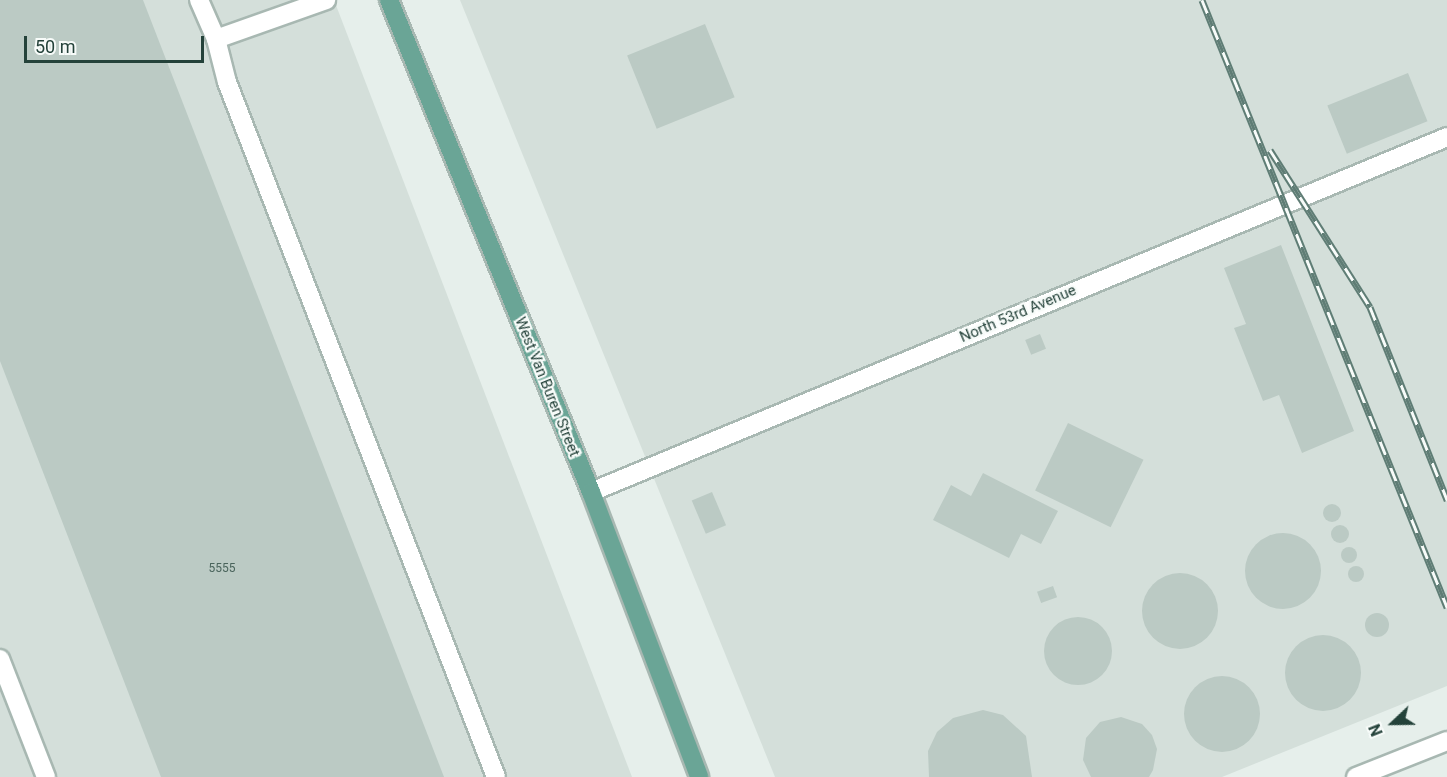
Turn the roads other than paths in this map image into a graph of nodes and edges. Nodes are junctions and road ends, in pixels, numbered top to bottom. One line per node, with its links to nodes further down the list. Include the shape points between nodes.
1 (199, 0): 4 (street)
2 (326, 0): 4 (street)
3 (389, 0): 6 (main road, West Van Buren Street)
4 (216, 39): 10 (street, via 227,82)
5 (1447, 137): 6 (street, North 53rd Avenue)
6 (591, 492): 11 (main road, West Van Buren Street)
7 (0, 659): 9 (street)
8 (1447, 741): 12 (street)
9 (46, 777)
10 (496, 777)
11 (699, 777)
12 (1356, 777)

